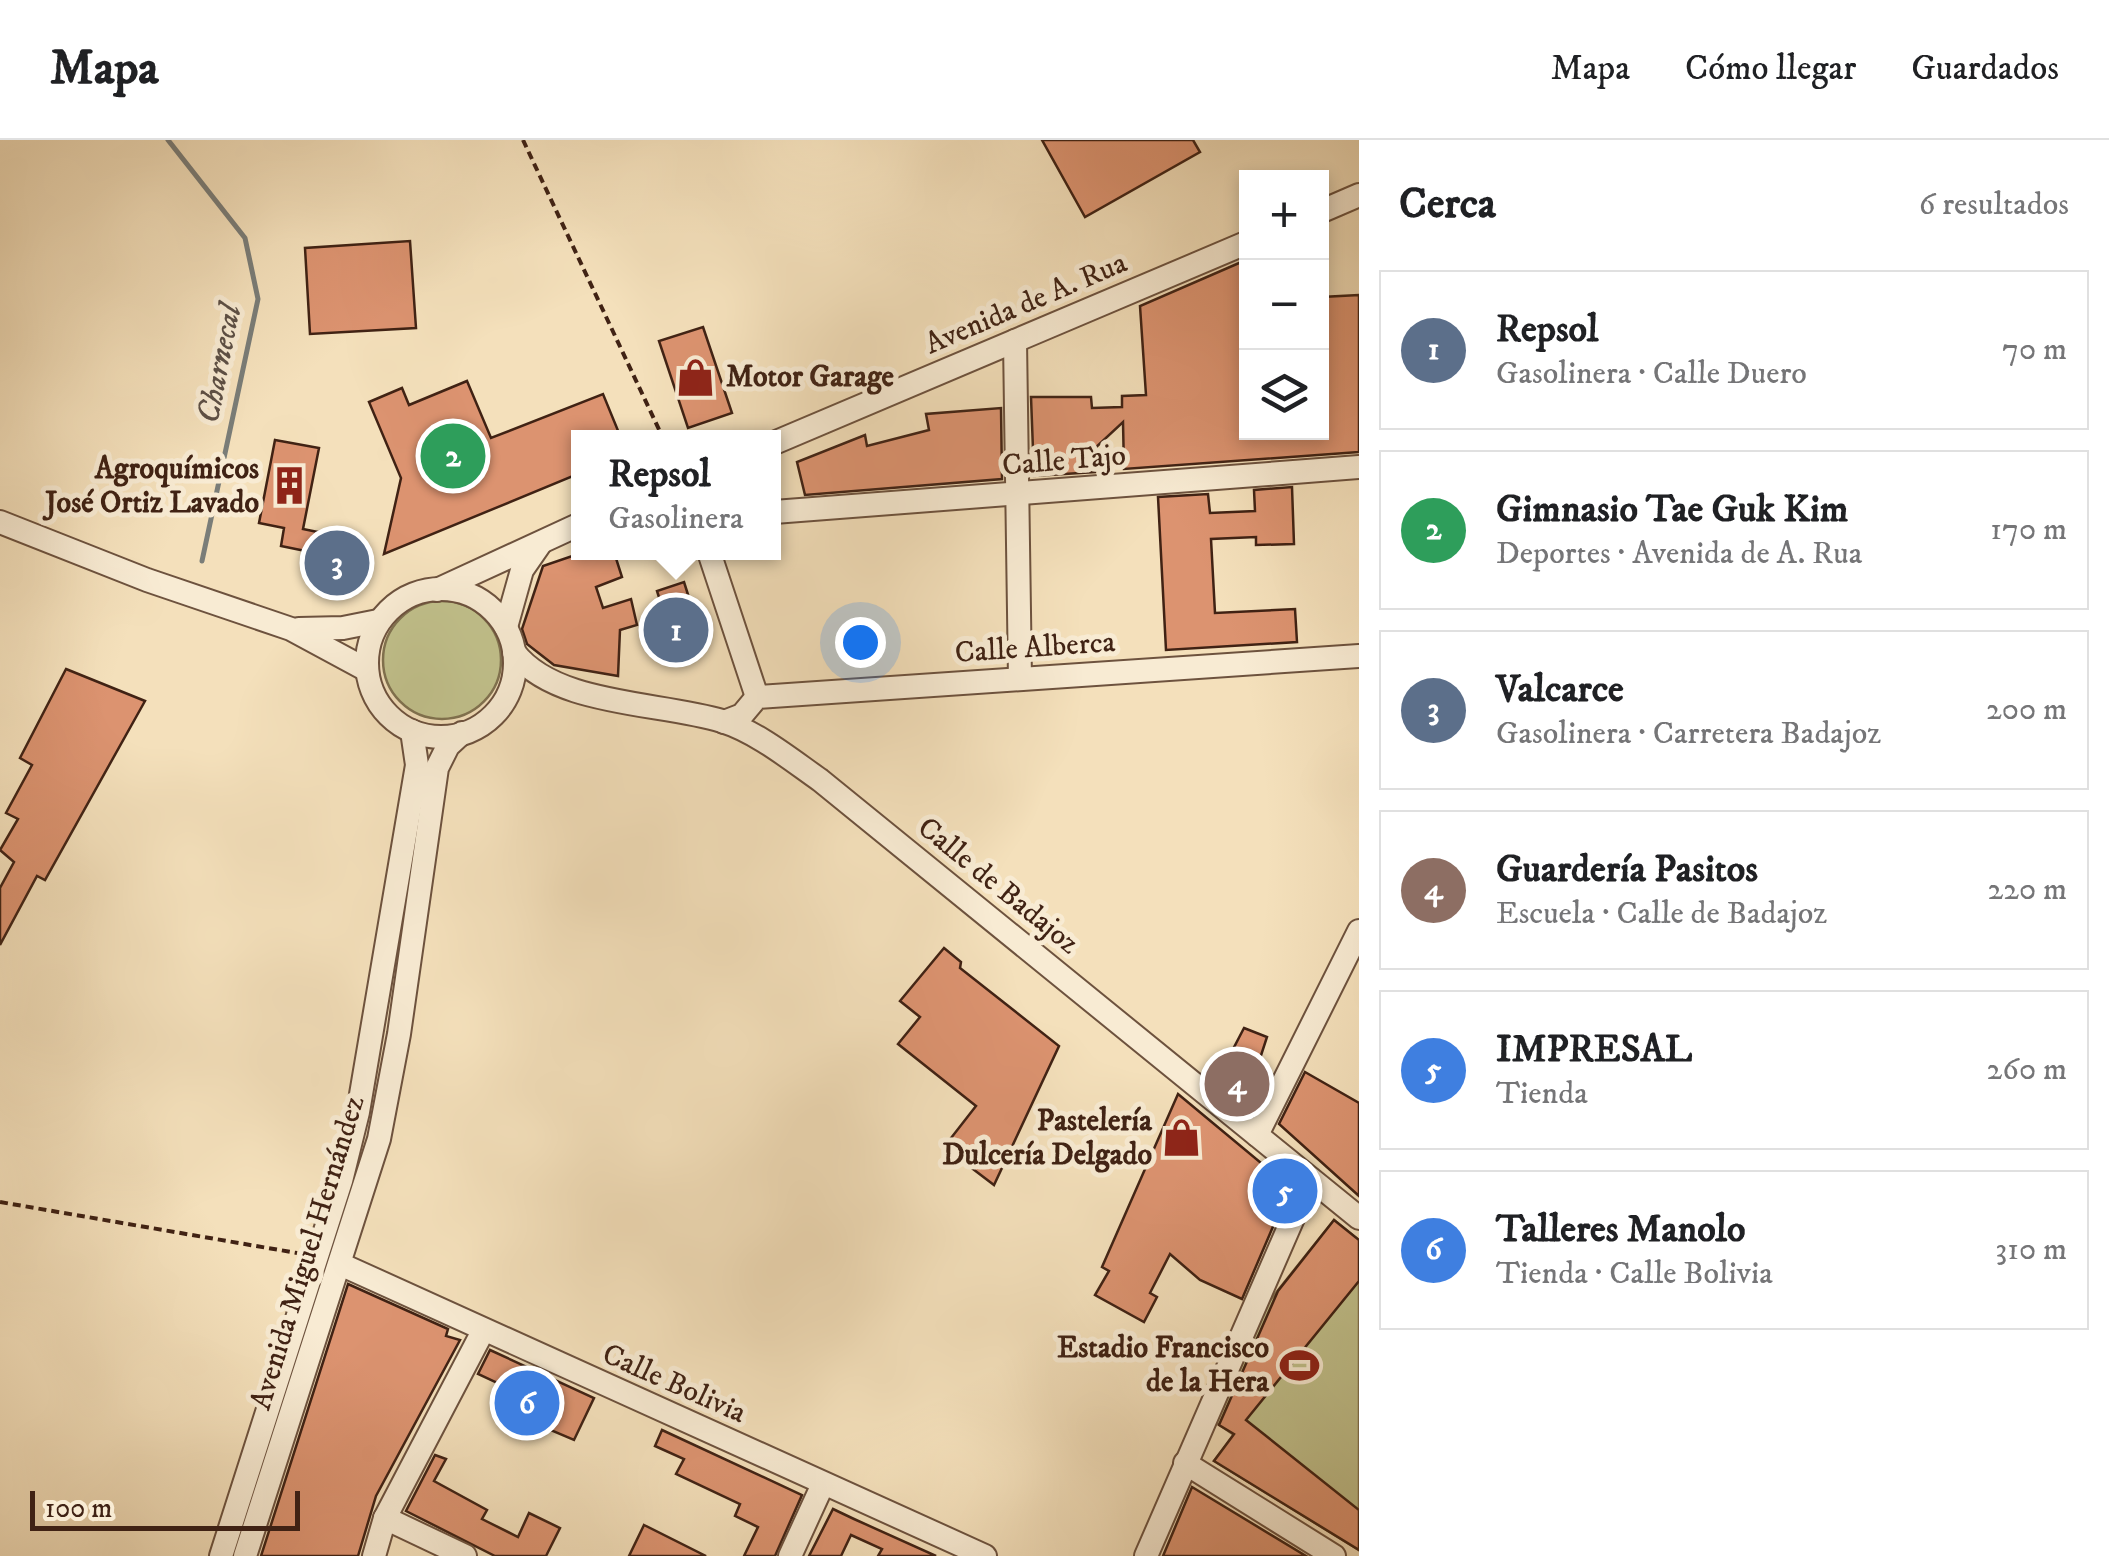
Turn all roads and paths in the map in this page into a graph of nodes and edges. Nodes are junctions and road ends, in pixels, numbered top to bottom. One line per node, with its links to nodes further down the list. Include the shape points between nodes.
1 (523, 140): 6 (path)
2 (1359, 195): 3 (street)
3 (1329, 208)
4 (1239, 245): 5 (street, Avenida de A. Rua)
5 (1015, 341): 7 (street, Avenida de A. Rua); 9 (street)
6 (659, 430)
7 (781, 440)
8 (1359, 467): 9 (street, Calle Tajo)
9 (1018, 495): 10 (street, Calle Tajo); 22 (street)
10 (781, 512)
11 (0, 522): 18 (street)
12 (571, 528): 13 (street)
13 (542, 542): 15 (street); 17 (street, via 522,570)
14 (712, 560): 24 (street)
15 (437, 590): 16 (street, via 415,594); 17 (street, via 466,593)
16 (378, 621): 18 (street); 21 (street)
17 (506, 628): 19 (street)
18 (291, 629): 21 (street)
19 (514, 652): 23 (street, Calle de Badajoz); 25 (street)
20 (1359, 656): 22 (street, Calle Alberca)
21 (367, 670): 27 (street, via 385,712)
22 (1020, 679): 24 (street, Calle Alberca)
23 (557, 686): 25 (street, Calle de Badajoz); 26 (street, Calle de Badajoz)
24 (757, 697): 26 (street, via 742,715)
25 (507, 698): 28 (street, via 491,718)
26 (724, 722): 30 (street, Calle de Badajoz, via 820,780)
27 (412, 731): 28 (street, via 430,738); 34 (street, Avenida Miguel Hernández, via 417,764 358,1112)
28 (462, 733): 35 (street, Avenida Miguel Hernández, via 437,768 382,1122)
29 (1356, 944): 30 (street)
30 (1258, 1135): 31 (street, Calle de Badajoz)
31 (1310, 1179): 33 (street, Calle de Badajoz); 37 (street)
32 (0, 1202): 34 (path)
33 (1359, 1218)
34 (316, 1256): 40 (street, Avenida Miguel Hernández)
35 (340, 1264): 36 (street, Calle Bolivia); 41 (street, Avenida Miguel Hernández)
36 (484, 1331): 38 (street, Calle Bolivia); 39 (street)
37 (1186, 1463): 46 (street); 47 (street)
38 (823, 1484): 44 (street); 45 (street, Calle Bolivia)
39 (385, 1518): 42 (street); 43 (street)
40 (221, 1556)
41 (245, 1556)
42 (374, 1556)
43 (465, 1556)
44 (790, 1556)
45 (985, 1556)
46 (1146, 1556)
47 (1334, 1556)

